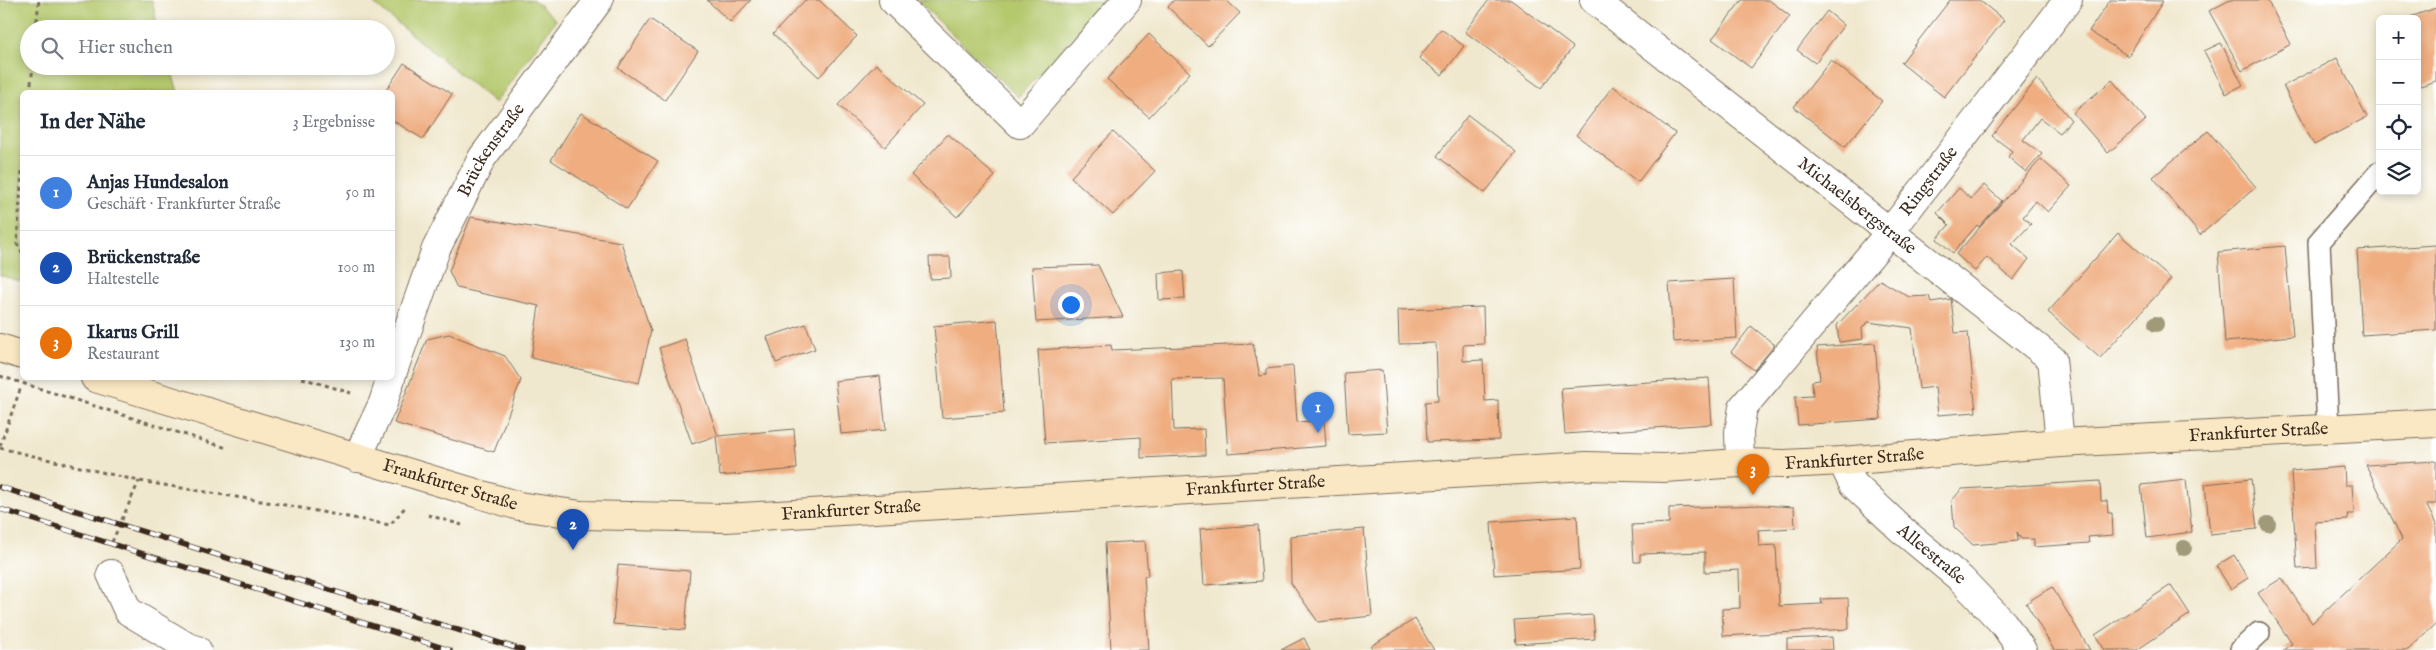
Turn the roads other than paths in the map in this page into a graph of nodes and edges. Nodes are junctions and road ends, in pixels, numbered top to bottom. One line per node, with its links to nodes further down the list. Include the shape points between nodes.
1 (599, 0): 10 (street, Brückenstraße, via 482,158 436,249)
2 (893, 0): 3 (street, via 1020,124)
3 (1127, 0)
4 (1594, 0): 7 (street, Michaelsbergstraße)
5 (2068, 0): 7 (street, Ringstraße)
6 (2376, 177): 14 (lane, via 2319,242)
7 (1891, 231): 15 (street, Michaelsbergstraße, via 2052,359); 18 (street, Ringstraße, via 1743,407 1739,432)
8 (0, 348): 9 (main road)
9 (20, 354)
10 (395, 367)
11 (101, 380): 16 (main road, Frankfurter Straße)
12 (391, 380): 16 (street, Brückenstraße)
13 (2436, 423): 14 (main road, Frankfurter Straße)
14 (2328, 429): 15 (main road, Frankfurter Straße)
15 (2060, 443): 17 (main road, Frankfurter Straße)
16 (357, 458): 18 (main road, Frankfurter Straße, via 519,506 581,515 726,518 1586,466 1664,468)
17 (1842, 461): 18 (main road, Frankfurter Straße); 22 (street, Alleestraße, via 1853,484 1961,579 2003,623)
18 (1740, 463)
19 (111, 574): 21 (street, via 128,611)
20 (2259, 633): 23 (lane)
21 (197, 650)
22 (2022, 650)
23 (2241, 650)

